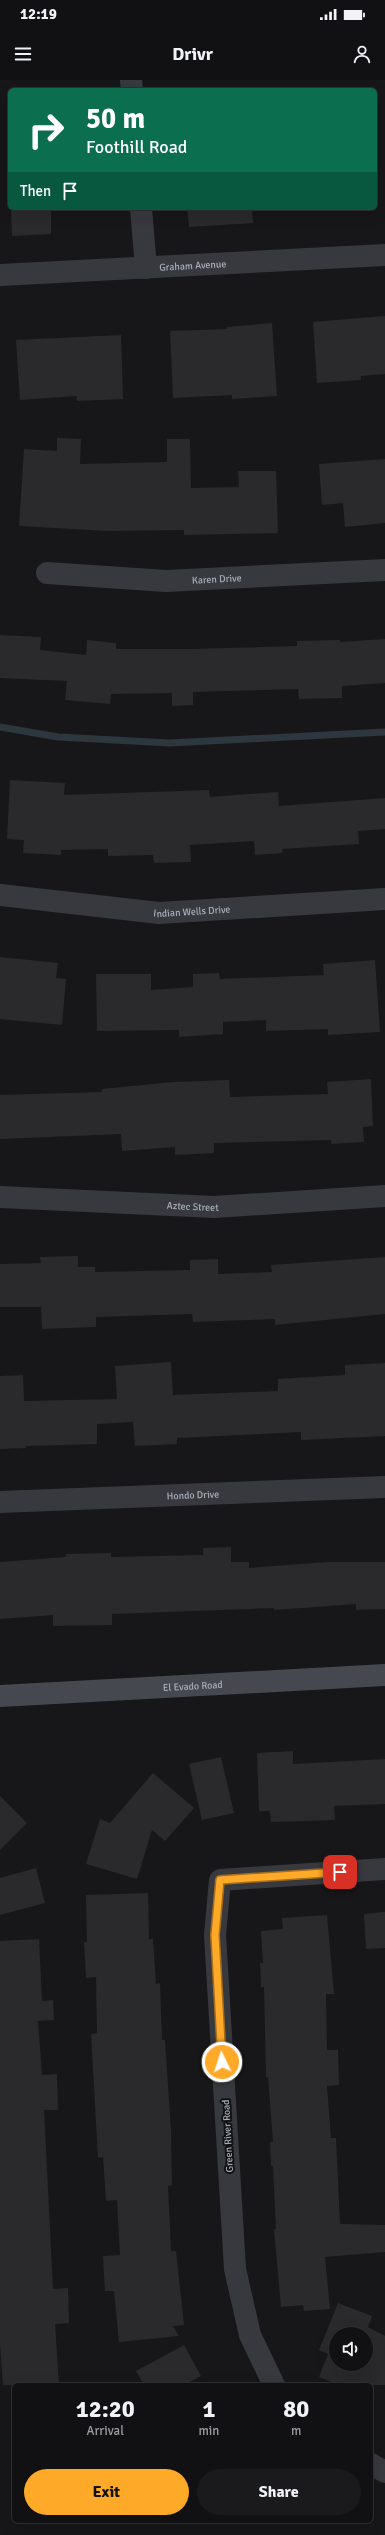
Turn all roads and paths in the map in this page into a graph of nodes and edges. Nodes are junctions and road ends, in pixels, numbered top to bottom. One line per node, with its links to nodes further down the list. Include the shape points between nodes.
1 (141, 210): 3 (street)
2 (385, 255): 3 (street, Graham Avenue)
3 (146, 268): 4 (street, Graham Avenue)
4 (0, 275)
5 (385, 570): 6 (street, Karen Drive, via 166,581)
6 (48, 573)
7 (0, 895): 8 (street, Indian Wells Drive, via 159,913)
8 (385, 900)
9 (385, 1196): 10 (street, Aztec Street, via 214,1207)
10 (0, 1197)
11 (385, 1487): 12 (street, Hondo Drive)
12 (0, 1502)
13 (385, 1675): 14 (main road, El Evado Road)
14 (0, 1696)
15 (385, 1869): 16 (street, Green River Road, via 220,1880 215,1935 235,2269 250,2335)
16 (273, 2383)
17 (373, 2465): 18 (street)
18 (385, 2472)

